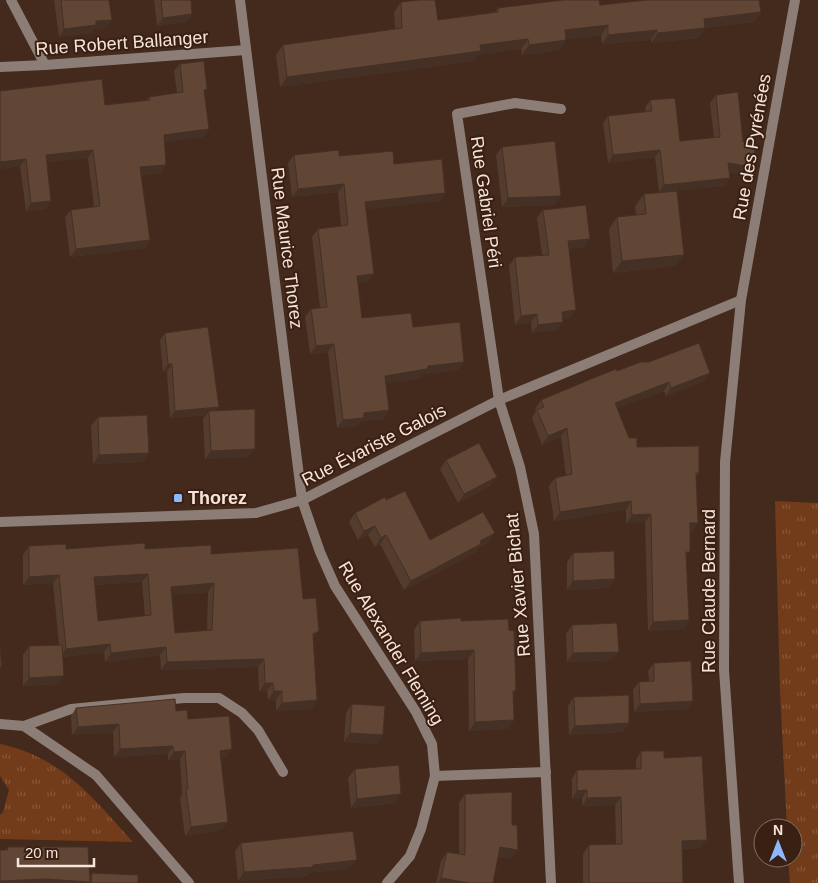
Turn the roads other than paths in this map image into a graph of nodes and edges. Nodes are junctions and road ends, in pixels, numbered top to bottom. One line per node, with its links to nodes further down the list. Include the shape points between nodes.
1 (12, 0): 5 (street)
2 (240, 0): 4 (street, Rue Maurice Thorez)
3 (795, 0): 8 (street, Rue des Pyrénées)
4 (246, 50): 5 (street, Rue Robert Ballanger); 10 (street, Rue Maurice Thorez)
5 (44, 65): 6 (street, Rue Robert Ballanger)
6 (0, 66)
7 (561, 109): 9 (street, Rue Gabriel Péri, via 515,103 457,114)
8 (741, 300): 9 (street, Rue Évariste Galois); 20 (street, Rue Claude Bernard, via 725,462 724,660)
9 (499, 400): 10 (street, Rue Évariste Galois); 15 (street, Rue Xavier Bichat, via 520,467 534,534)
10 (302, 500): 11 (street, Rue Évariste Galois, via 256,513); 16 (street, Rue Alexander Fleming, via 335,586 416,712 432,744)
11 (0, 522)
12 (0, 724): 13 (street)
13 (24, 726): 14 (street, via 71,709 184,698 219,698 258,730); 17 (street, via 96,775)
14 (283, 772)
15 (546, 772): 16 (street); 19 (street, Rue Xavier Bichat)
16 (435, 776): 18 (street, Rue Alexander Fleming, via 410,856)
17 (189, 883)
18 (387, 883)
19 (552, 883)
20 (739, 883)

